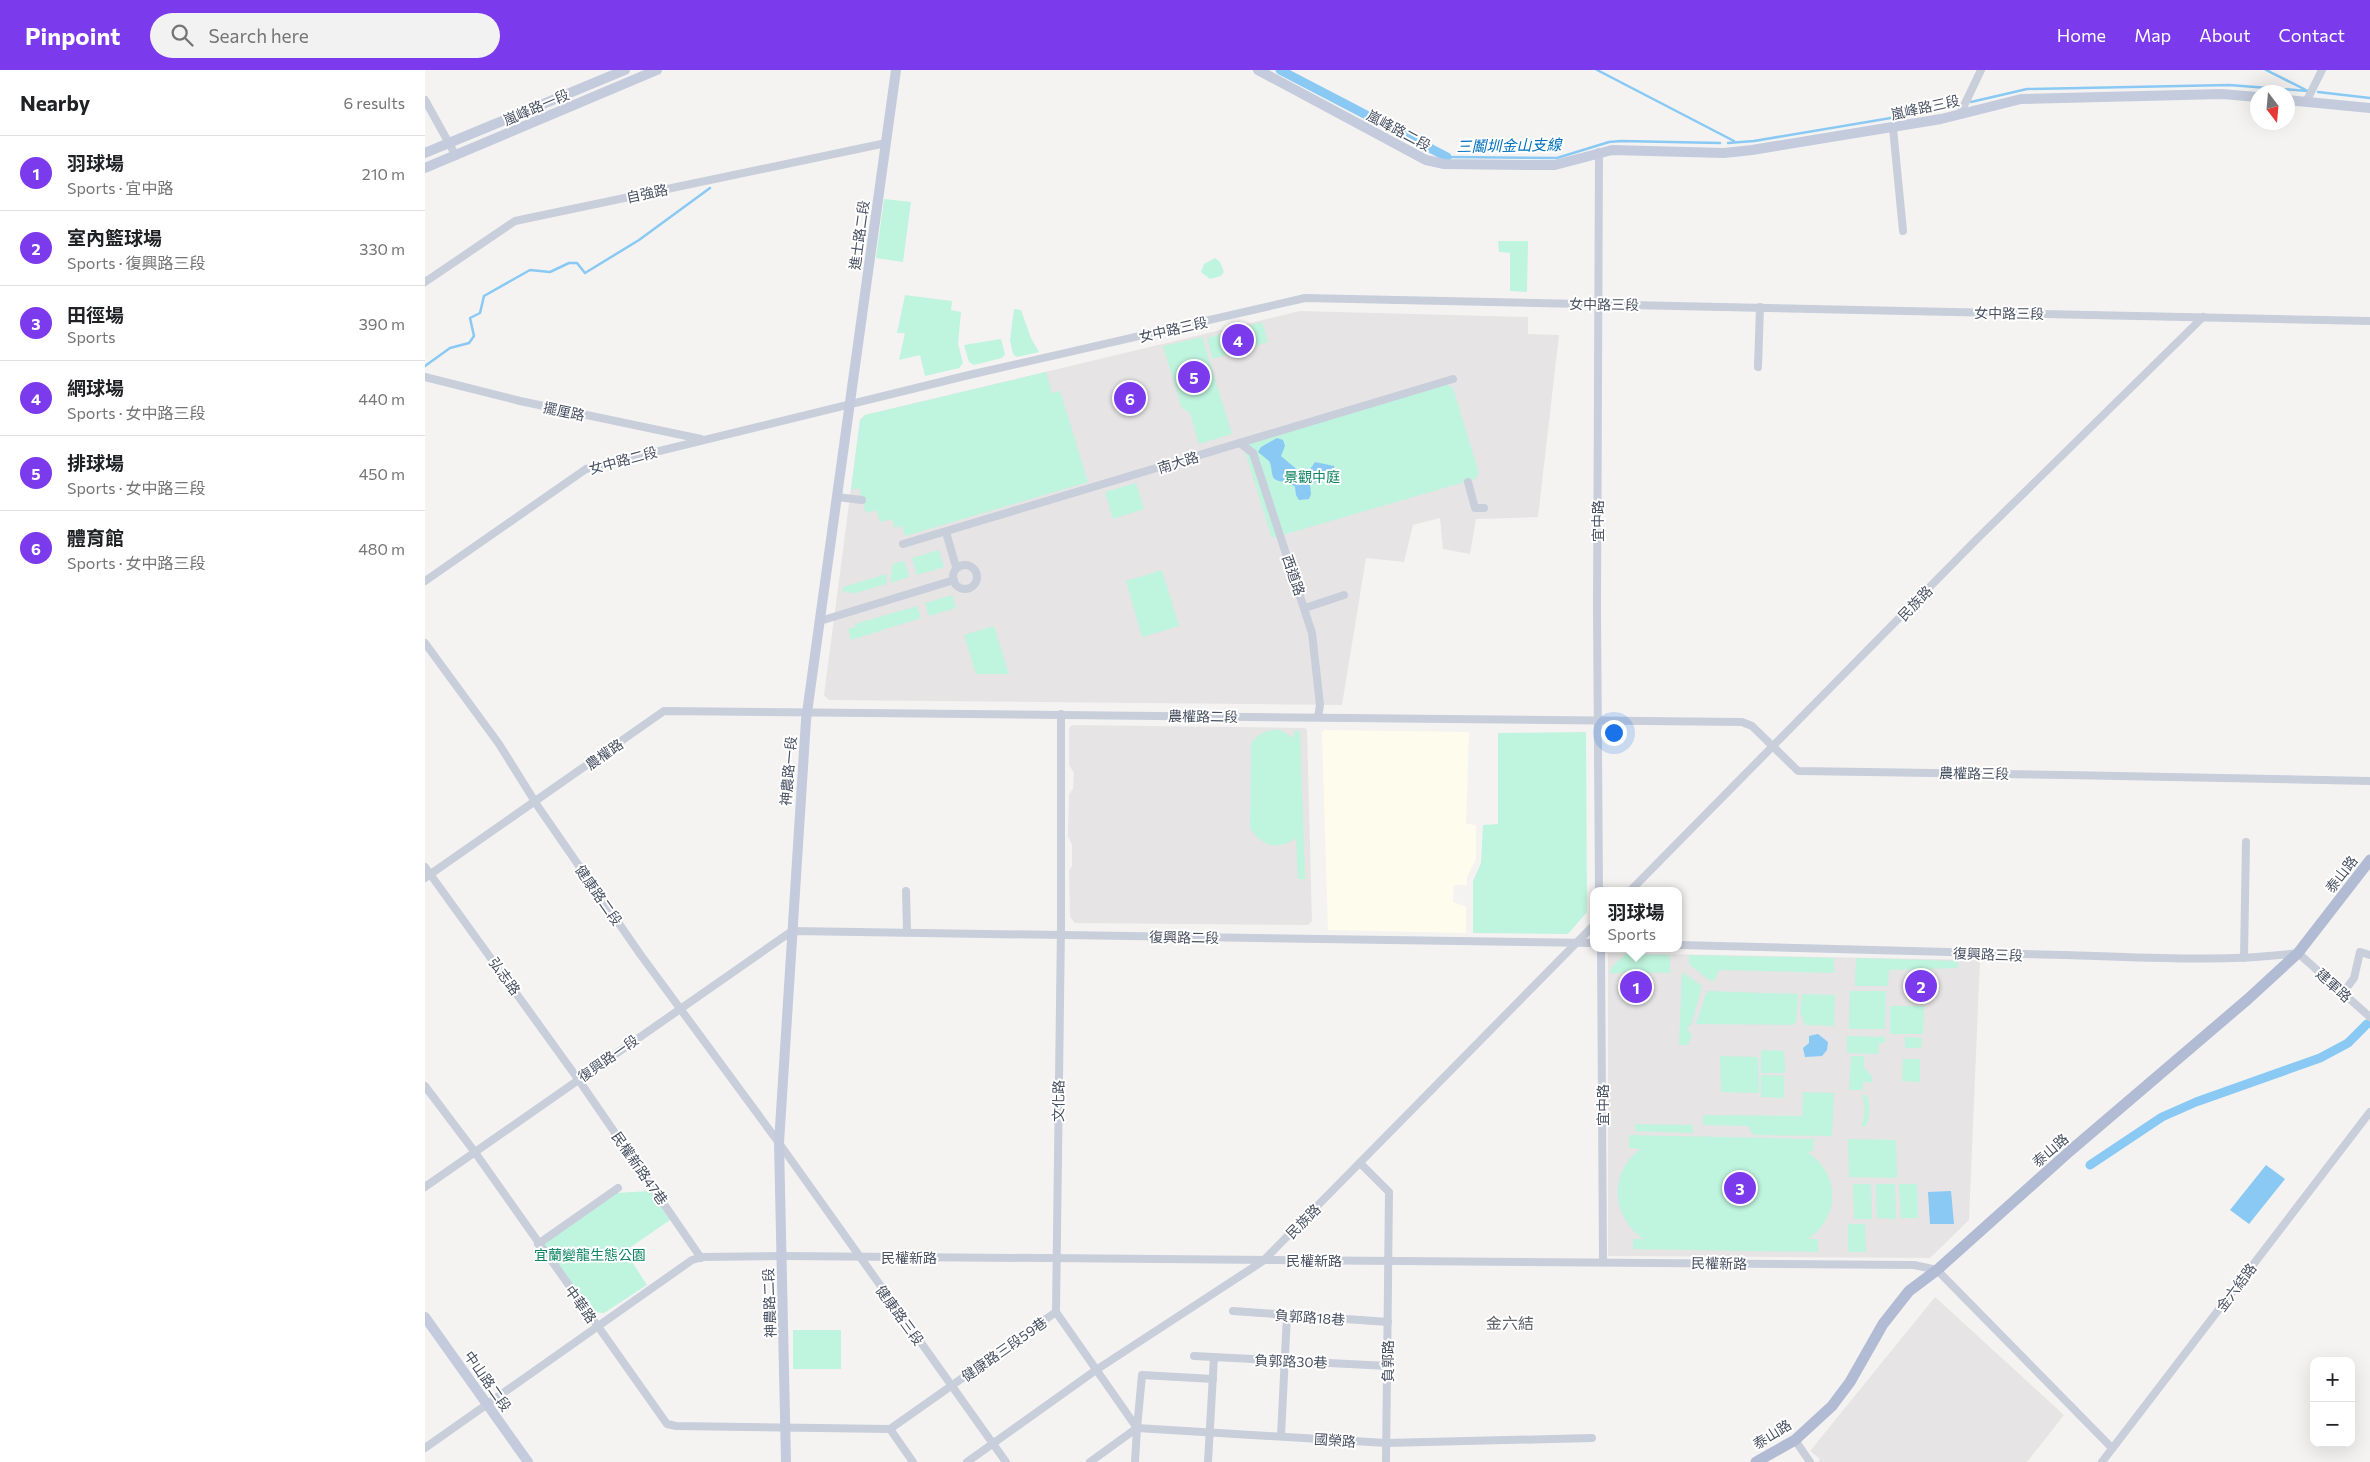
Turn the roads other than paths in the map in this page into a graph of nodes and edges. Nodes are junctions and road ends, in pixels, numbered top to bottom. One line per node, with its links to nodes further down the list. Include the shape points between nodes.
1 (625, 70): 14 (street, 嵐峰路一段)
2 (657, 70): 18 (street, 嵐峰路一段)
3 (895, 70): 15 (street, 進士路二段)
4 (1258, 70): 16 (street, 嵐峰路二段, via 1435,163 1555,165)
5 (1981, 70): 12 (street)
6 (2322, 70): 10 (street)
7 (2250, 96): 12 (street, 嵐峰路三段, via 2222,94 2021,99)
8 (425, 100): 14 (street)
9 (2295, 101): 10 (street)
10 (2305, 102): 11 (street)
11 (2370, 108)
12 (1960, 114): 13 (street, 嵐峰路三段)
13 (1893, 128): 16 (street, 嵐峰路三段, via 1724,153 1644,149); 20 (street)
14 (450, 143): 17 (street, 嵐峰路一段); 18 (street)
15 (886, 143): 21 (street, 自強路, via 515,221); 29 (street, 進士路二段)
16 (1599, 152): 22 (street, 宜中路)
17 (425, 153)
18 (456, 156): 19 (street, 嵐峰路一段)
19 (425, 168)
20 (1903, 232)
21 (425, 282)
22 (1597, 303): 23 (street, 女中路三段); 29 (street, 女中路三段, via 1305,298); 48 (street, 宜中路)
23 (1760, 307): 24 (street, 女中路三段); 26 (street)
24 (2203, 317): 25 (street, 女中路三段); 49 (street, 民族路, via 1976,540)
25 (2370, 321)
26 (1758, 367)
27 (425, 377): 30 (street, 擺厘路)
28 (1453, 379): 31 (street, 南大路)
29 (850, 404): 30 (street, 女中路二段); 33 (street, 神農路一段)
30 (703, 440): 40 (street, 女中路二段, via 585,469)
31 (1240, 443): 36 (street, 南大路); 42 (street, 西道路, via 1253,453)
32 (1468, 482): 35 (street, via 1475,508)
33 (837, 497): 34 (street); 43 (street, 神農路一段)
34 (862, 500)
35 (1485, 508)
36 (946, 532): 37 (street, 南大路); 38 (street)
37 (903, 544)
38 (956, 567): 39 (street); 39 (street, via 971,566 977,580 973,587 963,590)
39 (954, 580): 43 (street)
40 (425, 581)
41 (1344, 595): 42 (street)
42 (1305, 608): 47 (street, 西道路, via 1312,632)
43 (820, 621): 45 (street, 神農路一段)
44 (425, 643): 51 (street, 健康路二段, via 499,744)
45 (807, 712): 46 (street, 農權路二段); 51 (street, 農權路, via 665,711); 60 (street, 神農路一段)
46 (1061, 714): 47 (street, 農權路二段); 62 (street, 文化路)
47 (1318, 718): 48 (street, 農權路二段)
48 (1598, 720): 49 (street, 農權路三段, via 1742,722 1752,726); 56 (street, 宜中路)
49 (1773, 747): 50 (street, 農權路三段, via 1798,771); 57 (street, 民族路)
50 (2370, 781)
51 (535, 802): 55 (street, 農權路); 71 (street, 健康路二段)
52 (2246, 842): 69 (street)
53 (2370, 860): 67 (main road, 泰山路)
54 (425, 867): 55 (street, 弘志路)
55 (427, 876): 73 (street, 弘志路)
56 (1599, 887)
57 (1634, 887)
58 (906, 891): 61 (street)
59 (1590, 929): 63 (street, 民族路)
60 (792, 931): 61 (street, 復興路二段); 71 (street, 復興路一段); 76 (street, 神農路一段)
61 (907, 932): 62 (street, 復興路二段)
62 (1061, 935): 63 (street, 復興路二段); 84 (street, 文化路)
63 (1577, 942): 64 (street); 78 (street, 民族路)
64 (1590, 943)
65 (1682, 945): 69 (street, 復興路三段)
66 (1601, 952): 88 (street, 宜中路)
67 (2297, 953): 69 (street, 復興路三段); 70 (street, 建軍路); 89 (main road, 泰山路)
68 (2370, 955): 70 (street, via 2360,952 2354,978)
69 (2244, 958)
70 (2343, 993): 72 (street, 建軍路)
71 (680, 1008): 73 (street, 復興路一段); 76 (street, 健康路二段)
72 (2370, 1017)
73 (578, 1079): 77 (street, 復興路一段); 85 (street, 民權新路47巷)
74 (425, 1086): 77 (street, 中華路)
75 (2370, 1112): 114 (street, 金六結路)
76 (779, 1143): 82 (street, 神農路二段); 83 (street, 健康路三段)
77 (474, 1151): 79 (street, 復興路一段); 81 (street, 中華路)
78 (1360, 1163): 86 (street, 民族路); 87 (street, 負郭路, via 1389,1192)
79 (425, 1186)
80 (618, 1188): 81 (street)
81 (538, 1244): 95 (street, 中華路)
82 (782, 1256): 83 (street, 民權新路); 85 (street, 民權新路); 104 (street, 神農路二段)
83 (858, 1257): 84 (street, 民權新路); 102 (street, 健康路三段)
84 (1057, 1257): 86 (street, 民權新路); 91 (street, 文化路)
85 (701, 1258): 95 (street, 民權新路, via 692,1260)
86 (1263, 1260): 87 (street, 民權新路); 100 (street, 民族路)
87 (1389, 1260): 88 (street, 民權新路); 94 (street, 負郭路)
88 (1603, 1261): 89 (street, 民權新路, via 1914,1265)
89 (1937, 1270): 110 (main road, 泰山路, via 1897,1304 1832,1406); 114 (street)
90 (1233, 1311): 92 (street, 負郭路18巷)
91 (1056, 1312): 100 (street); 102 (street, 健康路三段59巷)
92 (1287, 1315): 94 (street, 負郭路18巷); 98 (street)
93 (425, 1317): 103 (street, 中山路二段)
94 (1388, 1322): 99 (street, 負郭路)
95 (598, 1327): 103 (street, 民權新路); 104 (street, 中華路, via 667,1424)
96 (1194, 1356): 97 (street, 負郭路30巷)
97 (1214, 1357): 98 (street, 負郭路30巷); 101 (street)
98 (1285, 1361): 99 (street, 負郭路30巷); 108 (street)
99 (1388, 1366): 111 (street, 負郭路)
100 (1097, 1370): 105 (street); 112 (street, 民族路)
101 (1213, 1379): 105 (street, via 1142,1375); 107 (street)
102 (952, 1386): 106 (street, 健康路三段59巷); 112 (street, 健康路三段)
103 (487, 1405): 113 (street, 民權新路); 115 (street, 中山路二段)
104 (787, 1427): 106 (street); 116 (street, 神農路二段)
105 (1137, 1428): 107 (street, 國榮路); 120 (street); 121 (street)
106 (890, 1430): 117 (street)
107 (1210, 1432): 108 (street, 國榮路); 122 (street)
108 (1281, 1436): 111 (street, 國榮路)
109 (1591, 1438): 111 (street, 國榮路)
110 (1795, 1440): 124 (main road, 泰山路); 125 (street)
111 (1386, 1443): 123 (street, 負郭路)
112 (993, 1444): 118 (street, 民族路); 119 (street, 健康路三段)
113 (425, 1448)
114 (2112, 1448): 126 (street, 金六結路)
115 (528, 1462)
116 (786, 1462)
117 (913, 1462)
118 (967, 1462)
119 (1006, 1462)
120 (1090, 1462)
121 (1135, 1462)
122 (1208, 1462)
123 (1386, 1462)
124 (1756, 1462)
125 (1810, 1462)
126 (2102, 1462)

